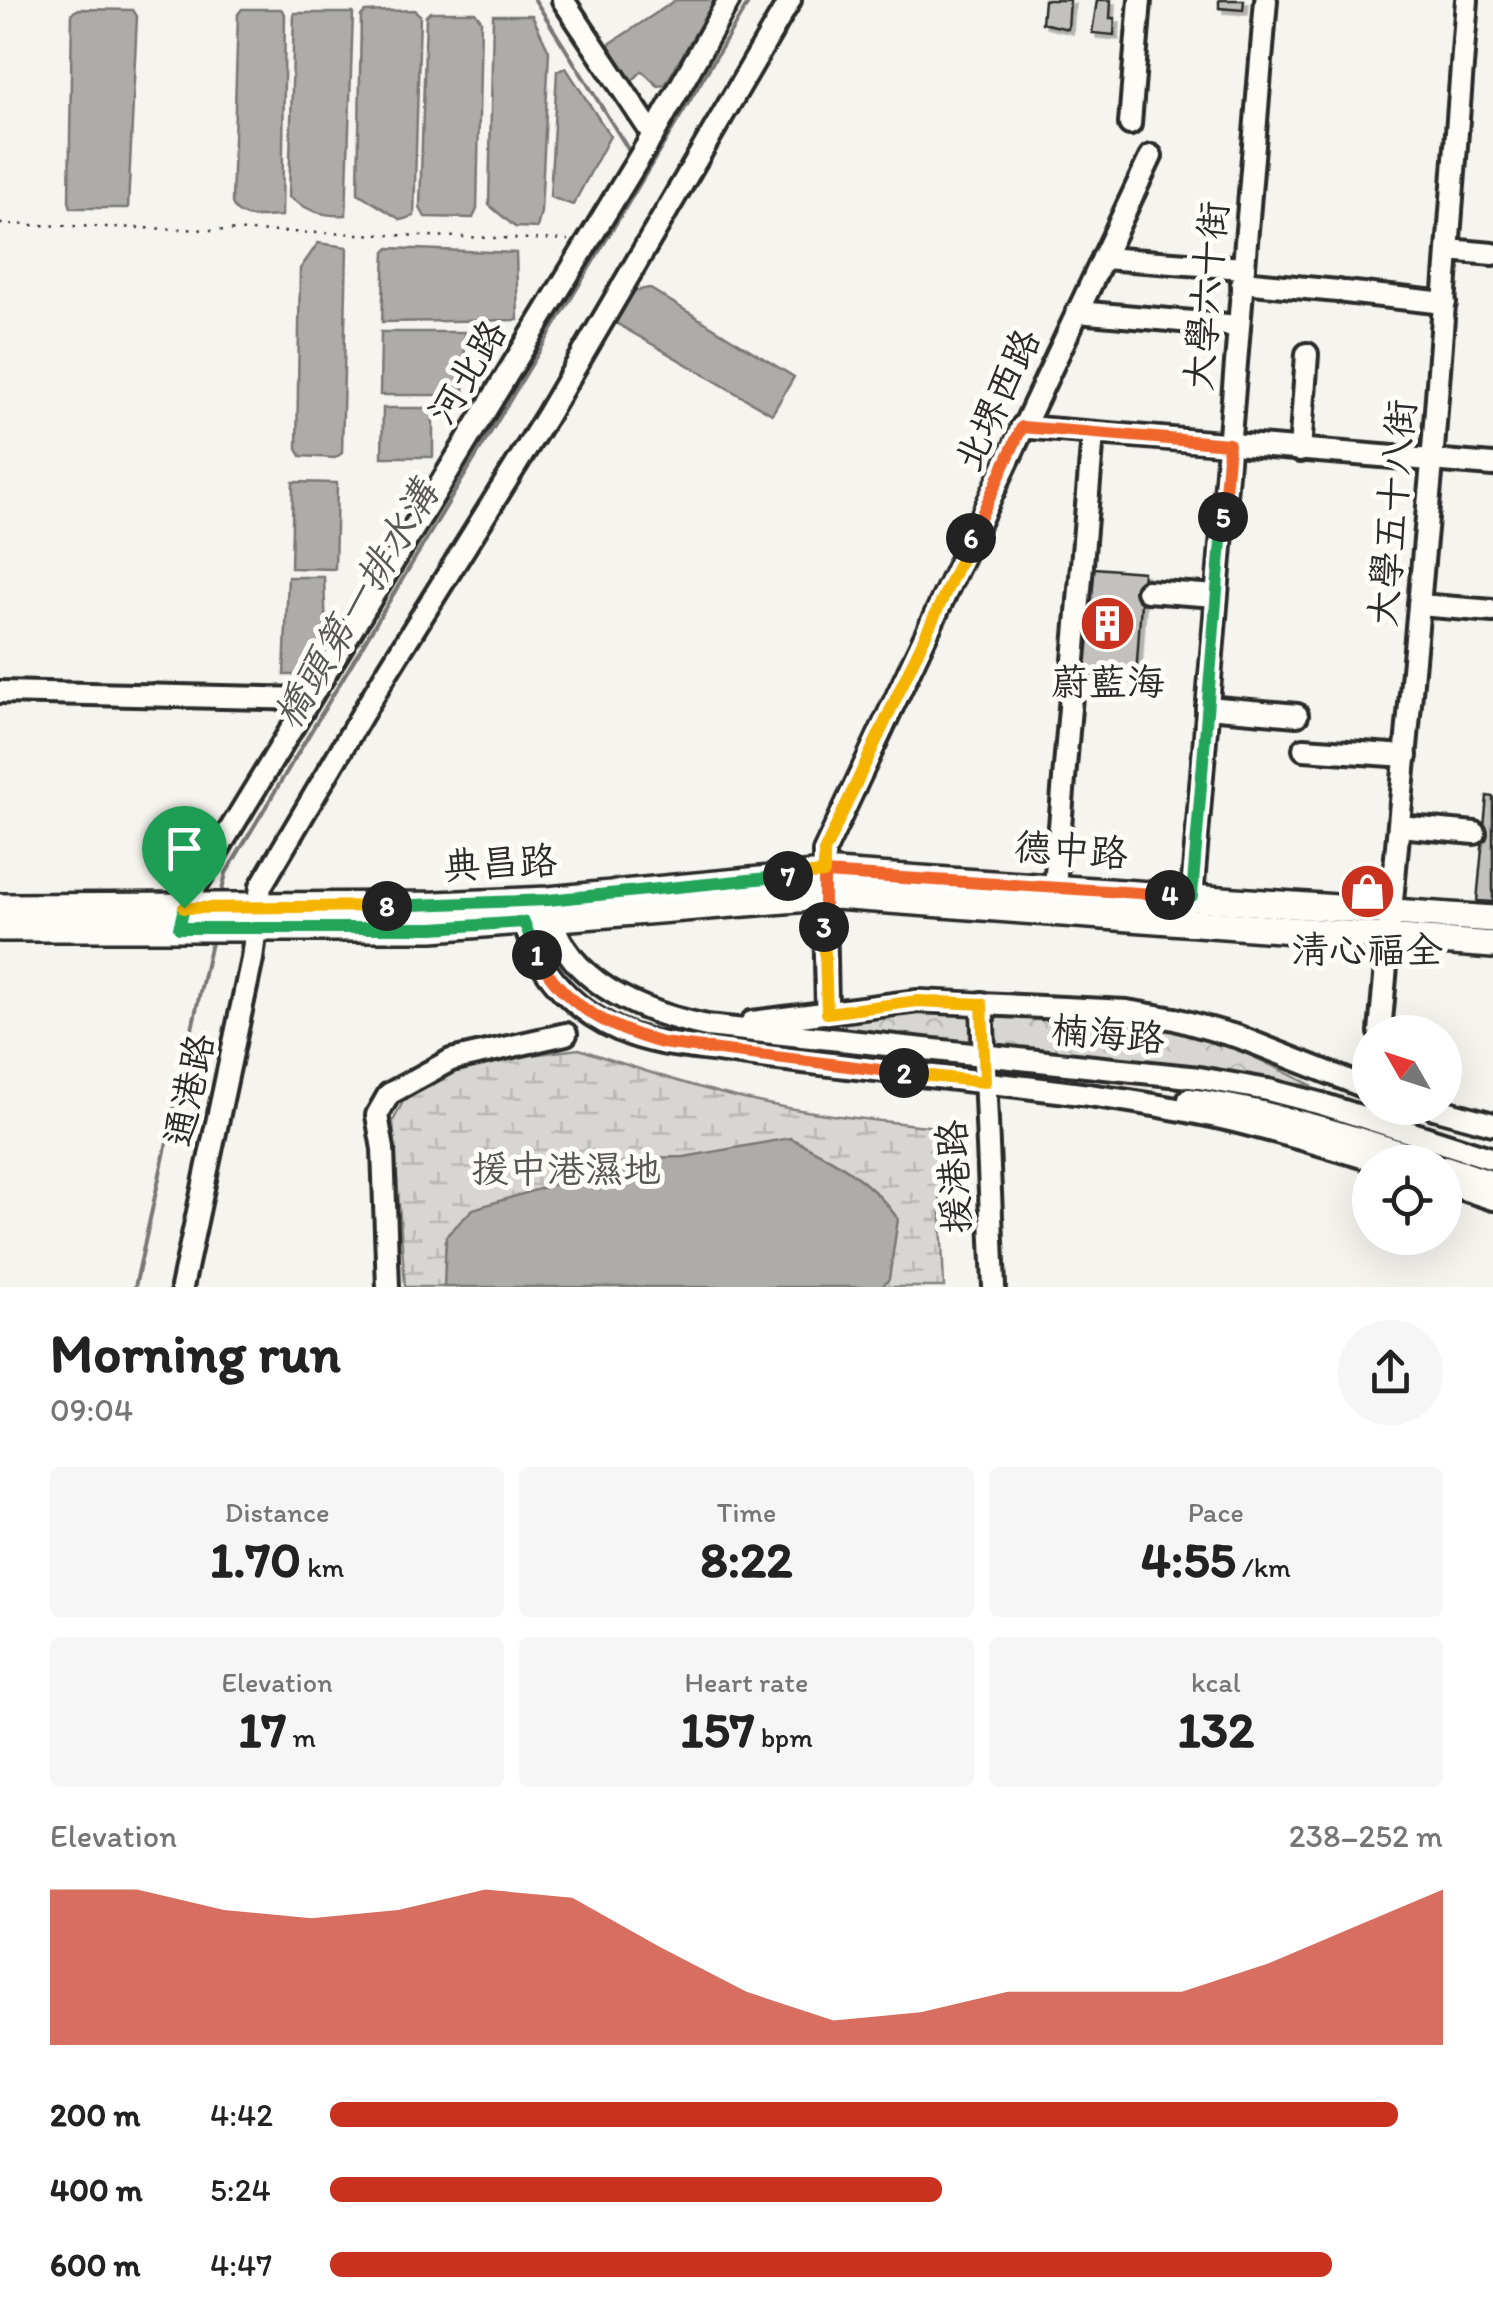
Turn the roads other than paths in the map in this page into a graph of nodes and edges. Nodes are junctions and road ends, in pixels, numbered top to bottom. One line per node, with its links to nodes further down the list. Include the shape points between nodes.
1 (563, 0): 8 (street)
2 (728, 0): 8 (street, 河北路)
3 (790, 0): 43 (street, 通港路, via 546,417 377,688 261,886)
4 (1140, 0): 7 (street)
5 (1266, 0): 13 (street, 大學六十街)
6 (1468, 0): 10 (street, 大學五十八街)
7 (1130, 124)
8 (651, 139): 29 (street, 河北路)
9 (1151, 156): 12 (street, 北堺西路)
10 (1448, 250): 11 (street); 14 (street, 大學五十八街)
11 (1493, 254)
12 (1102, 258): 13 (street); 15 (street, 北堺西路)
13 (1243, 275): 14 (street); 16 (street, 大學六十街)
14 (1444, 302): 22 (street, 大學五十八街)
15 (1077, 312): 16 (street); 18 (street, 北堺西路)
16 (1239, 326): 20 (street, 大學六十街)
17 (1308, 354): 21 (street)
18 (1022, 427): 19 (street); 36 (street, 北堺西路, via 824,852)
19 (1093, 434): 20 (street); 37 (street)
20 (1229, 444): 21 (street); 25 (street, 大學六十街)
21 (1300, 450): 22 (street)
22 (1432, 462): 23 (street); 26 (street, 大學五十八街)
23 (1493, 465)
24 (1146, 591): 25 (street)
25 (1216, 596): 30 (street, 大學六十街)
26 (1419, 605): 27 (street); 33 (street, 大學五十八街)
27 (1493, 611)
28 (0, 692): 29 (street)
29 (308, 699): 44 (street, 河北路)
30 (1207, 707): 31 (street); 38 (street, 大學六十街)
31 (1297, 714)
32 (1304, 749): 33 (street)
33 (1406, 756): 34 (street, 大學五十八街)
34 (1399, 826): 35 (street); 41 (street, 大學五十八街)
35 (1475, 833)
36 (824, 884): 37 (main road, 德中路); 40 (main road, 典昌路); 47 (main road, 德中路); 50 (street, 北堺西路)
37 (1055, 886): 38 (main road, 德中路)
38 (1192, 896): 41 (main road, 德中路)
39 (0, 907): 44 (main road, 典昌路)
40 (550, 910): 42 (main road, 典昌路); 52 (street, 楠海路, via 570,956 610,992 646,1010)
41 (1390, 911): 45 (main road, 德中路); 47 (street, 大學五十八街)
42 (522, 912): 43 (main road, 典昌路, via 436,905); 55 (street, 楠海路, via 544,968 560,989 625,1033 741,1054)
43 (253, 916): 44 (main road, 典昌路); 67 (street, 通港路, via 252,959)
44 (187, 918): 46 (main road, 典昌路)
45 (1493, 919)
46 (0, 928)
47 (1388, 938): 48 (main road, 德中路); 51 (street, 大學五十八街)
48 (1493, 946)
49 (982, 1004): 50 (street, 楠海路, via 918,1001); 54 (street, 援港路); 56 (street, 楠海路, via 1175,1019 1238,1036)
50 (827, 1013): 52 (street, 楠海路)
51 (1381, 1015)
52 (708, 1026): 54 (street, 楠海路)
53 (566, 1034): 68 (street, via 451,1060 389,1094 377,1116)
54 (984, 1058): 55 (street, 援港路); 62 (street, 楠海路, via 1268,1090)
55 (985, 1082): 57 (street, 楠海路); 69 (street, 援港路)
56 (1352, 1082)
57 (1013, 1085): 60 (street, 楠海路, via 1248,1107); 61 (street, 楠海路, via 1213,1116)
58 (1462, 1116): 59 (street)
59 (1493, 1124)
60 (1380, 1145)
61 (1352, 1154)
62 (1493, 1159)
63 (1462, 1172): 64 (street)
64 (1493, 1182)
65 (1462, 1189): 66 (street)
66 (1493, 1199)
67 (182, 1287)
68 (388, 1287)
69 (994, 1287)

